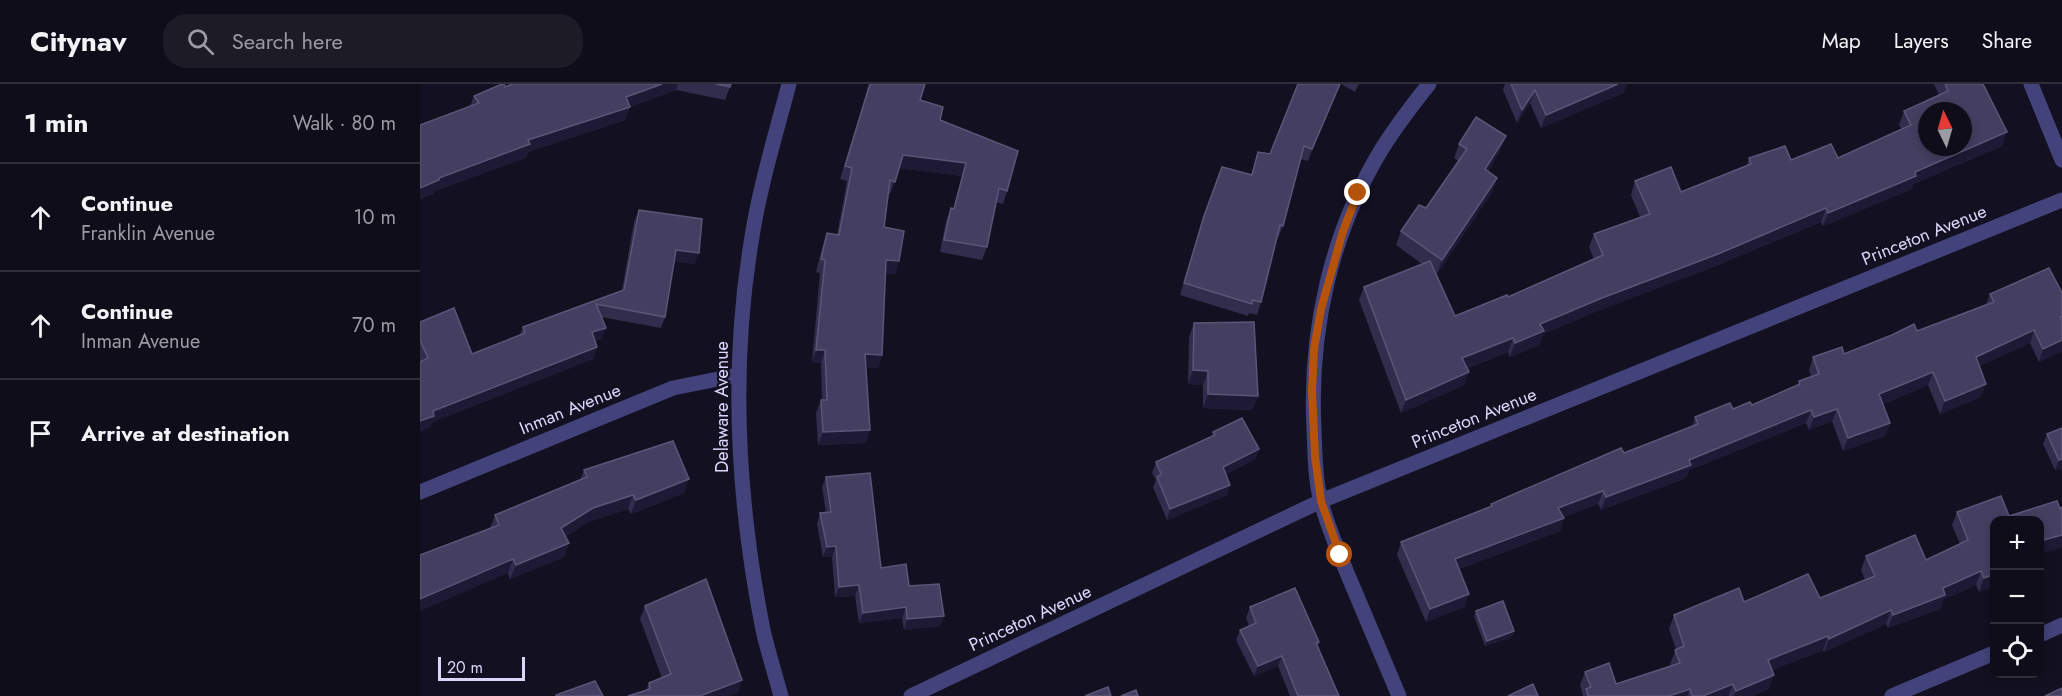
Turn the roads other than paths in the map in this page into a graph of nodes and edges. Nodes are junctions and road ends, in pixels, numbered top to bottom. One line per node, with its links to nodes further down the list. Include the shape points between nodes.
1 (789, 84): 6 (street, Delaware Avenue, via 761,184 750,244)
2 (1429, 84): 8 (street, via 1383,147 1358,193 1326,290 1314,349 1312,391)
3 (2031, 84): 4 (street)
4 (2062, 160)
5 (2062, 200): 8 (street, Princeton Avenue)
6 (738, 375): 7 (street, Inman Avenue, via 673,388); 12 (street, Delaware Avenue, via 743,499 764,631)
7 (420, 492)
8 (1321, 501): 13 (street, Princeton Avenue); 14 (street)
9 (2062, 625): 10 (street)
10 (2044, 633)
11 (1990, 655): 15 (street)
12 (781, 696)
13 (911, 696)
14 (1399, 696)
15 (1892, 696)

